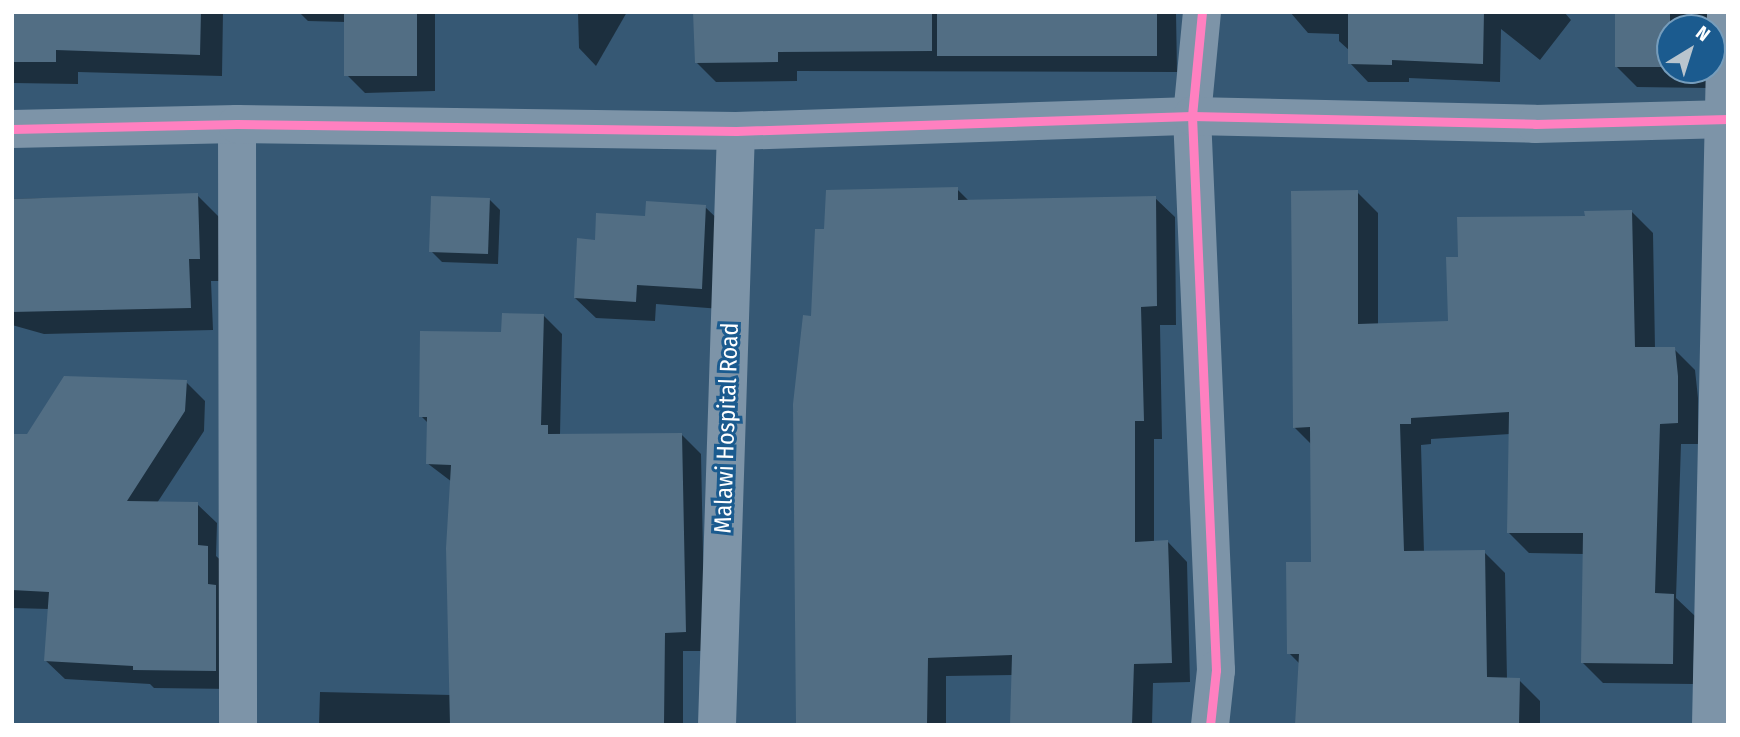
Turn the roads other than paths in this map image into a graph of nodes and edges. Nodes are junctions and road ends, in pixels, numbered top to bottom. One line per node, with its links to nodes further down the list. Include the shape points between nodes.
1 (1202, 12): 3 (street)
2 (1726, 12): 4 (street)
3 (1192, 116): 4 (street, via 1535,124); 7 (street); 10 (street, via 1216,670)
4 (1725, 119): 11 (street)
5 (237, 124): 6 (street); 7 (street); 8 (street)
6 (12, 129)
7 (736, 131): 9 (street, Malawi Hospital Road)
8 (239, 725)
9 (718, 725)
10 (1210, 725)
11 (1711, 725)

